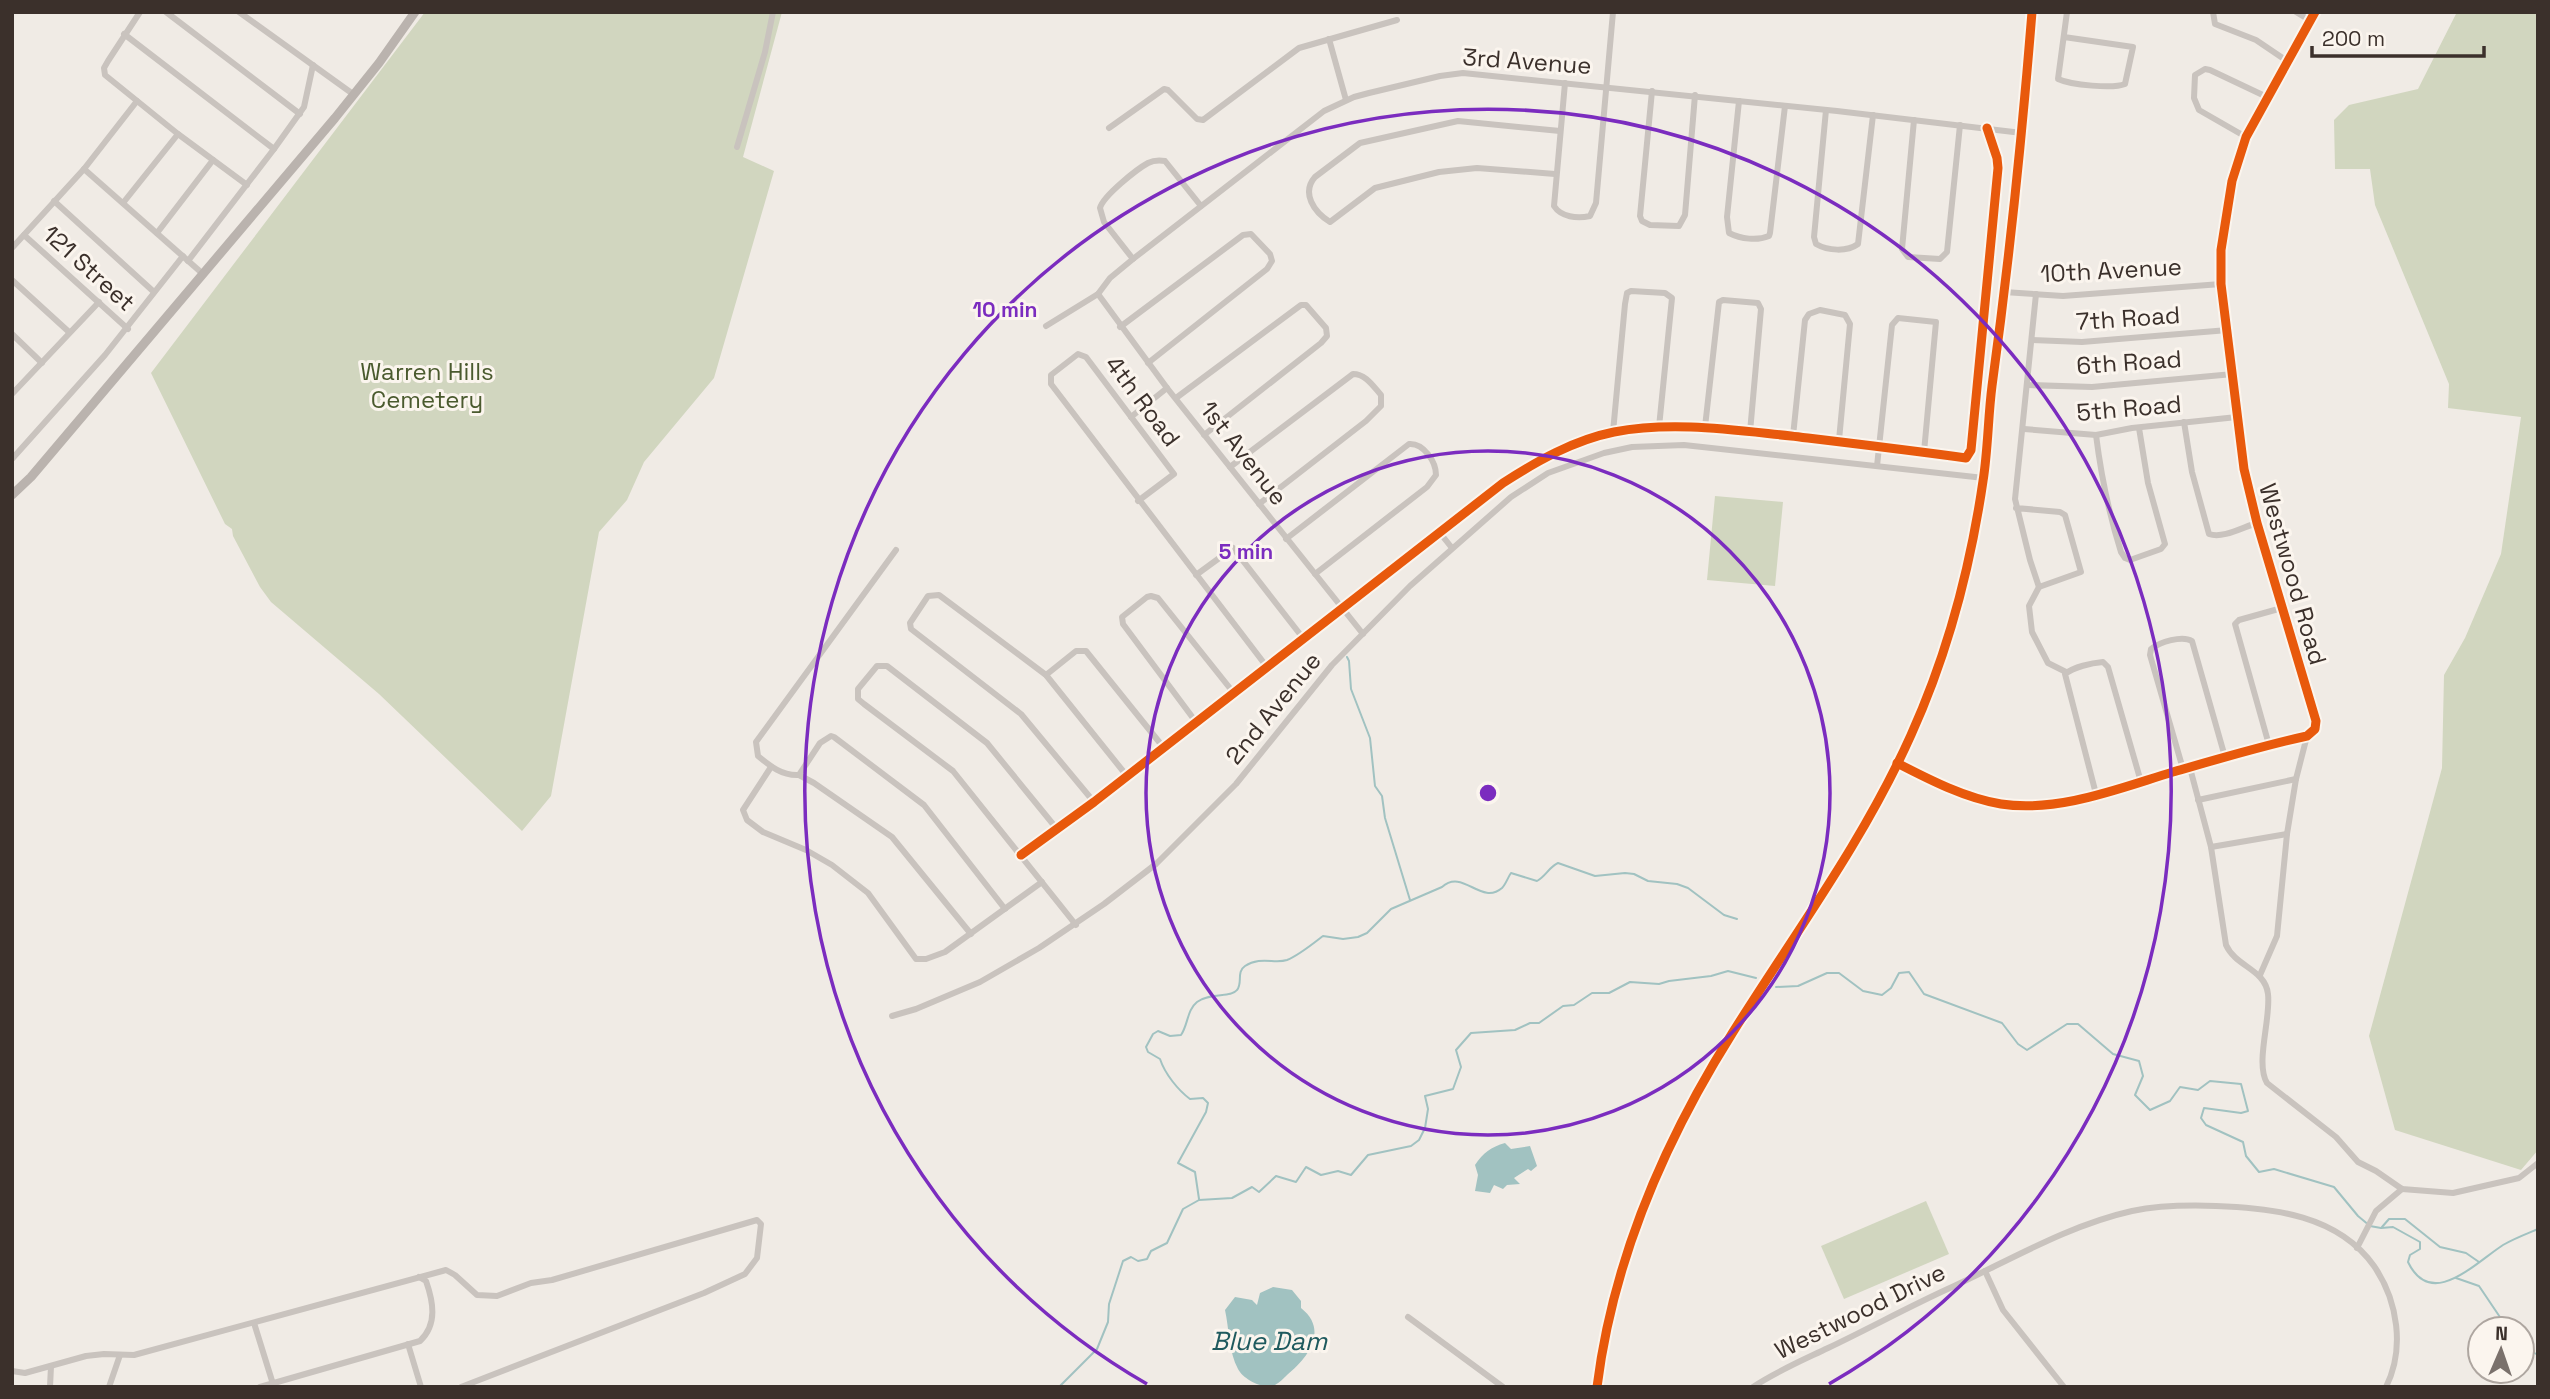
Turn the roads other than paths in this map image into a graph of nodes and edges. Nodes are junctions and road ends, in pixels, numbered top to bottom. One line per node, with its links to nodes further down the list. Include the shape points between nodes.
1 (140, 12): 16 (street)
2 (166, 12): 32 (street)
3 (239, 12): 13 (street)
4 (254, 12): 13 (street)
5 (415, 12): 24 (street)
6 (773, 12): 42 (street)
7 (1613, 12): 22 (street)
8 (2032, 12): 39 (street)
9 (2067, 12): 17 (street)
10 (2213, 12): 19 (street, via 2215,24 2256,40)
11 (2296, 12): 15 (street)
12 (2315, 12): 15 (street, Westwood Road)
13 (248, 19): 20 (street)
14 (1397, 20): 18 (street)
15 (2311, 21): 19 (street, Westwood Road)
16 (124, 34): 29 (street, via 104,71); 43 (street)
17 (2064, 37): 17 (street, via 2058,79 2123,86 2133,47)
18 (1329, 39): 27 (street); 36 (street, via 1288,54 1203,120 1164,89)
19 (2287, 61): 26 (street, Westwood Road)
20 (313, 65): 24 (street); 32 (street)
21 (1565, 83): 22 (street, 3rd Avenue); 27 (street, 3rd Avenue, via 1457,73); 38 (street)
22 (1605, 86): 23 (street, 3rd Avenue); 46 (street, via 1590,216 1558,212 1553,199)
23 (1652, 91): 25 (street, 3rd Avenue); 25 (street, via 1640,216 1650,225 1679,226 1685,215)
24 (353, 94): 56 (street)
25 (1695, 95): 28 (street, 3rd Avenue)
26 (2267, 97): 41 (street, Westwood Road); 41 (street, via 2210,70 2194,75 2199,110)
27 (1346, 100): 50 (street, 3rd Avenue, via 1307,122)
28 (1739, 100): 30 (street, 3rd Avenue); 30 (street, via 1727,217 1729,233 1744,238 1765,238 1772,229)
29 (137, 101): 40 (street); 45 (street)
30 (1785, 106): 31 (street, 3rd Avenue)
31 (1826, 110): 33 (street, 3rd Avenue); 33 (street, via 1814,237 1822,247 1848,249 1858,244)
32 (300, 114): 43 (street)
33 (1873, 115): 34 (street, 3rd Avenue)
34 (1914, 120): 35 (street, 3rd Avenue); 35 (street, via 1902,249 1908,257 1929,260 1940,259 1947,252)
35 (1960, 125): 37 (street, 3rd Avenue)
36 (1109, 128)
37 (1987, 128): 39 (street, 3rd Avenue); 95 (street, via 1998,168)
38 (1560, 131): 46 (street); 46 (street, via 1458,121 1369,141 1355,146 1315,177 1308,191 1315,207 1330,222 1375,188 1439,172 1477,168)
39 (2022, 133): 60 (street)
40 (178, 134): 44 (street); 49 (street)
41 (2246, 137): 58 (street, Westwood Road, via 2225,213)
42 (737, 147)
43 (274, 149): 47 (street)
44 (213, 160): 47 (street); 51 (street)
45 (84, 169): 48 (street); 49 (street)
46 (1555, 174)
47 (247, 185): 54 (street)
48 (54, 201): 52 (street); 59 (street)
49 (123, 203): 51 (street)
50 (1200, 206): 55 (street, 3rd Avenue); 55 (street, via 1165,161 1145,165 1100,208 1104,222)
51 (157, 233): 54 (street)
52 (24, 235): 53 (street); 63 (street, 121 Street)
53 (12, 248)
54 (186, 258): 56 (street); 59 (street)
55 (1133, 259): 61 (street, 3rd Avenue)
56 (203, 274): 101 (street)
57 (12, 280): 68 (street)
58 (2221, 284): 62 (street, 10th Avenue); 67 (street, Westwood Road)
59 (154, 292): 66 (street)
60 (2004, 292): 62 (street, 10th Avenue); 100 (street)
61 (1098, 294): 64 (street, 3rd Avenue); 65 (street, 1st Avenue)
62 (2036, 294): 70 (street)
63 (99, 302): 66 (street, 121 Street); 68 (street)
64 (1046, 326)
65 (1120, 327): 72 (street, 1st Avenue); 72 (street, via 1243,235 1251,234 1270,254 1267,269)
66 (128, 328): 96 (street)
67 (2228, 330): 70 (street, 7th Road, via 2082,342); 73 (street, Westwood Road)
68 (69, 332): 71 (street)
69 (12, 334): 71 (street)
70 (2032, 340): 74 (street)
71 (42, 363): 76 (street)
72 (1148, 363): 75 (street, 1st Avenue)
73 (2233, 374): 74 (street, 6th Road, via 2092,387); 79 (street, Westwood Road)
74 (2028, 385): 85 (street)
75 (1167, 388): 77 (street, 1st Avenue); 78 (street)
76 (13, 393)
77 (1176, 398): 88 (street, 1st Avenue); 88 (street, via 1301,305 1326,328 1324,340)
78 (1131, 417): 102 (street, 4th Road, via 1174,474); 102 (street, 4th Road, via 1086,357 1078,355 1051,374 1051,384)
79 (2237, 417): 80 (street, 5th Road); 105 (street, Westwood Road)
80 (2184, 422): 84 (street, 5th Road); 105 (street, via 2209,534 2216,536)
81 (1659, 427): 82 (street); 86 (street); 86 (street, via 1672,298 1665,293 1631,291 1625,304)
82 (1685, 427): 83 (street); 92 (street)
83 (1705, 427): 87 (street); 87 (street, via 1719,302 1758,303 1762,308)
84 (2139, 428): 89 (street, 5th Road); 89 (street, via 2165,544 2130,560 2122,552 2109,509)
85 (2024, 429): 89 (street, 5th Road); 104 (street)
86 (1613, 432): 106 (street, via 1570,446 1524,469)
87 (1750, 432): 90 (street)
88 (1204, 435): 98 (street, 1st Avenue)
89 (2096, 435)
90 (1793, 436): 91 (street); 91 (street, via 1805,320 1820,310 1845,315 1850,324)
91 (1839, 440): 93 (street)
92 (1684, 445): 97 (street, 2nd Avenue); 108 (street, 2nd Avenue, via 1632,447 1548,473 1511,497)
93 (1880, 447): 94 (street); 94 (street, via 1892,324 1898,318 1936,322); 97 (street)
94 (1924, 452): 95 (street)
95 (1966, 458): 99 (street)
96 (12, 459)
97 (1877, 466): 99 (street, 2nd Avenue)
98 (1230, 467): 103 (street, 1st Avenue); 103 (street, via 1353,374 1362,375 1381,395 1381,406 1366,421)
99 (1965, 476): 100 (street, 2nd Avenue)
100 (1984, 478): 126 (street, via 1948,643)
101 (12, 495)
102 (1138, 500): 111 (street)
103 (1259, 504): 107 (street, 1st Avenue)
104 (2016, 508): 112 (street); 112 (street, via 2060,512 2067,521 2081,572)
105 (2257, 523): 113 (street, Westwood Road)
106 (1440, 533): 108 (street); 114 (street)
107 (1286, 539): 110 (street, 1st Avenue); 110 (street, via 1409,444 1416,444 1432,460 1436,475 1427,486)
108 (1452, 548): 115 (street, 2nd Avenue)
109 (896, 550): 127 (street, via 758,737 758,756)
110 (1315, 574): 114 (street, 1st Avenue)
111 (1196, 575): 116 (street, via 1233,548); 117 (street)
112 (2039, 587): 118 (street, via 2029,606 2032,632 2048,663)
113 (2282, 608): 122 (street, Westwood Road, via 2316,721); 123 (street, via 2235,624)
114 (1341, 609): 115 (street, 1st Avenue); 116 (street)
115 (1363, 634): 142 (street, 2nd Avenue, via 1206,816 1156,864)
116 (1303, 638): 117 (street)
117 (1267, 667): 120 (street)
118 (2066, 672): 132 (street, via 2097,662 2106,664); 133 (street)
119 (1046, 674): 124 (street, via 1076,650 1086,651); 130 (street); 135 (street, via 939,595 928,596 910,623 911,629 1021,714)
120 (1233, 692): 121 (street); 121 (street, via 1158,598 1147,597 1127,611 1123,624)
121 (1196, 722): 124 (street)
122 (2307, 736): 123 (street); 131 (street, Westwood Road)
123 (2269, 745): 125 (street)
124 (1164, 748): 130 (street)
125 (2225, 757): 128 (street); 128 (street, via 2192,641 2183,638 2156,645 2150,655)
126 (1897, 763): 133 (street, via 1950,788 2003,804 2043,804); 164 (street, via 1857,841 1735,1029 1673,1140 1623,1264)
127 (771, 767): 129 (street); 143 (street, via 743,810 747,820 763,832 806,849 851,879 867,893 916,959 945,952)
128 (2187, 769): 132 (street); 134 (street)
129 (799, 775): 141 (street, via 820,743 834,737 924,805); 143 (street, via 892,837)
130 (1127, 776): 135 (street)
131 (2296, 779): 134 (street); 137 (street, Westwood Road)
132 (2141, 782): 133 (street)
133 (2096, 794)
134 (2198, 800): 138 (street)
135 (1094, 802): 136 (street)
136 (1058, 829): 139 (street); 139 (street, via 987,743 887,666 877,666 858,690 858,699 953,771)
137 (2287, 834): 138 (street); 144 (street, Westwood Road, via 2277,936)
138 (2211, 847): 144 (street, via 2226,945 2233,957)
139 (1021, 855): 140 (street)
140 (1042, 881): 141 (street); 142 (street)
141 (1005, 909): 143 (street)
142 (1076, 925): 145 (street, 2nd Avenue, via 981,982)
143 (971, 934)
144 (2260, 975): 147 (street, via 2269,995 2262,1070 2267,1083 2336,1137 2358,1161)
145 (892, 1016)
146 (2538, 1163): 147 (street, via 2519,1178 2453,1193)
147 (2402, 1189): 148 (street, via 2379,1207)
148 (2357, 1248): 149 (street, Westwood Drive, via 2318,1223 2287,1212 2178,1205 2129,1212 2081,1227); 167 (street, Westwood Drive, via 2378,1273 2395,1318 2397,1350)
149 (1985, 1271): 165 (street, Westwood Drive); 166 (street, via 2003,1310)
150 (418, 1277): 152 (street); 153 (street, via 426,1280 430,1294 431,1326 420,1341); 162 (street, via 446,1270 477,1295 497,1296 757,1220 761,1224 757,1258 745,1274)
151 (1408, 1317): 163 (street)
152 (254, 1323): 154 (street); 157 (street)
153 (408, 1344): 157 (street); 161 (street)
154 (120, 1355): 155 (street, via 95,1355); 159 (street)
155 (51, 1366): 156 (street, via 24,1373); 158 (street)
156 (12, 1371)
157 (273, 1384): 160 (street)
158 (50, 1387)
159 (109, 1387)
160 (260, 1387)
161 (421, 1387)
162 (461, 1387)
163 (1503, 1387)
164 (1597, 1387)
165 (1753, 1387)
166 (2064, 1387)
167 (2386, 1387)

